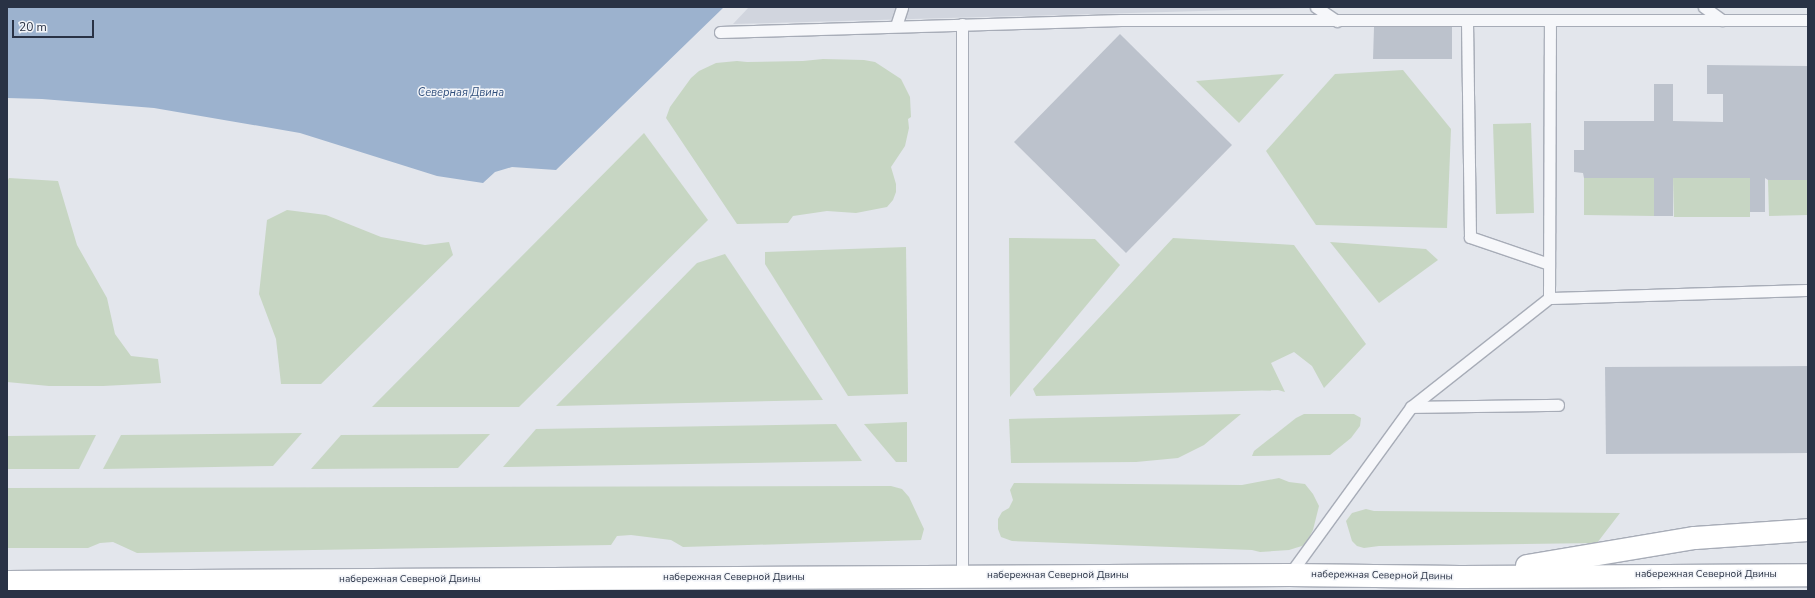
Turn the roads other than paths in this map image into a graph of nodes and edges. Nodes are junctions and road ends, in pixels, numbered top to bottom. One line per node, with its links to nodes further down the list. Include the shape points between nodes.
1 (902, 7): 10 (lane)
2 (1316, 7): 6 (lane)
3 (1704, 7): 4 (lane)
4 (1722, 20): 5 (lane); 8 (lane)
5 (1808, 20)
6 (1337, 21): 7 (lane); 9 (lane, via 1121,20)
7 (1467, 21): 8 (lane); 12 (lane, via 1470,237)
8 (1550, 21): 12 (lane)
9 (962, 24): 10 (lane); 20 (lane)
10 (896, 26): 11 (lane)
11 (720, 32)
12 (1549, 264): 14 (lane)
13 (1808, 290): 14 (lane)
14 (1549, 298): 16 (lane)
15 (1558, 405): 16 (lane)
16 (1411, 406): 18 (lane)
17 (1808, 530): 22 (main road, набережная Северной Двины, via 1695,538)
18 (1289, 575): 20 (main road, набережная Северной Двины); 22 (main road, набережная Северной Двины)
19 (1808, 575): 22 (main road, набережная Северной Двины)
20 (962, 577): 21 (main road, набережная Северной Двины)
21 (762, 584): 24 (main road, набережная Северной Двины)
22 (1460, 584)
23 (14, 585): 24 (main road, набережная Северной Двины)
24 (470, 585)

